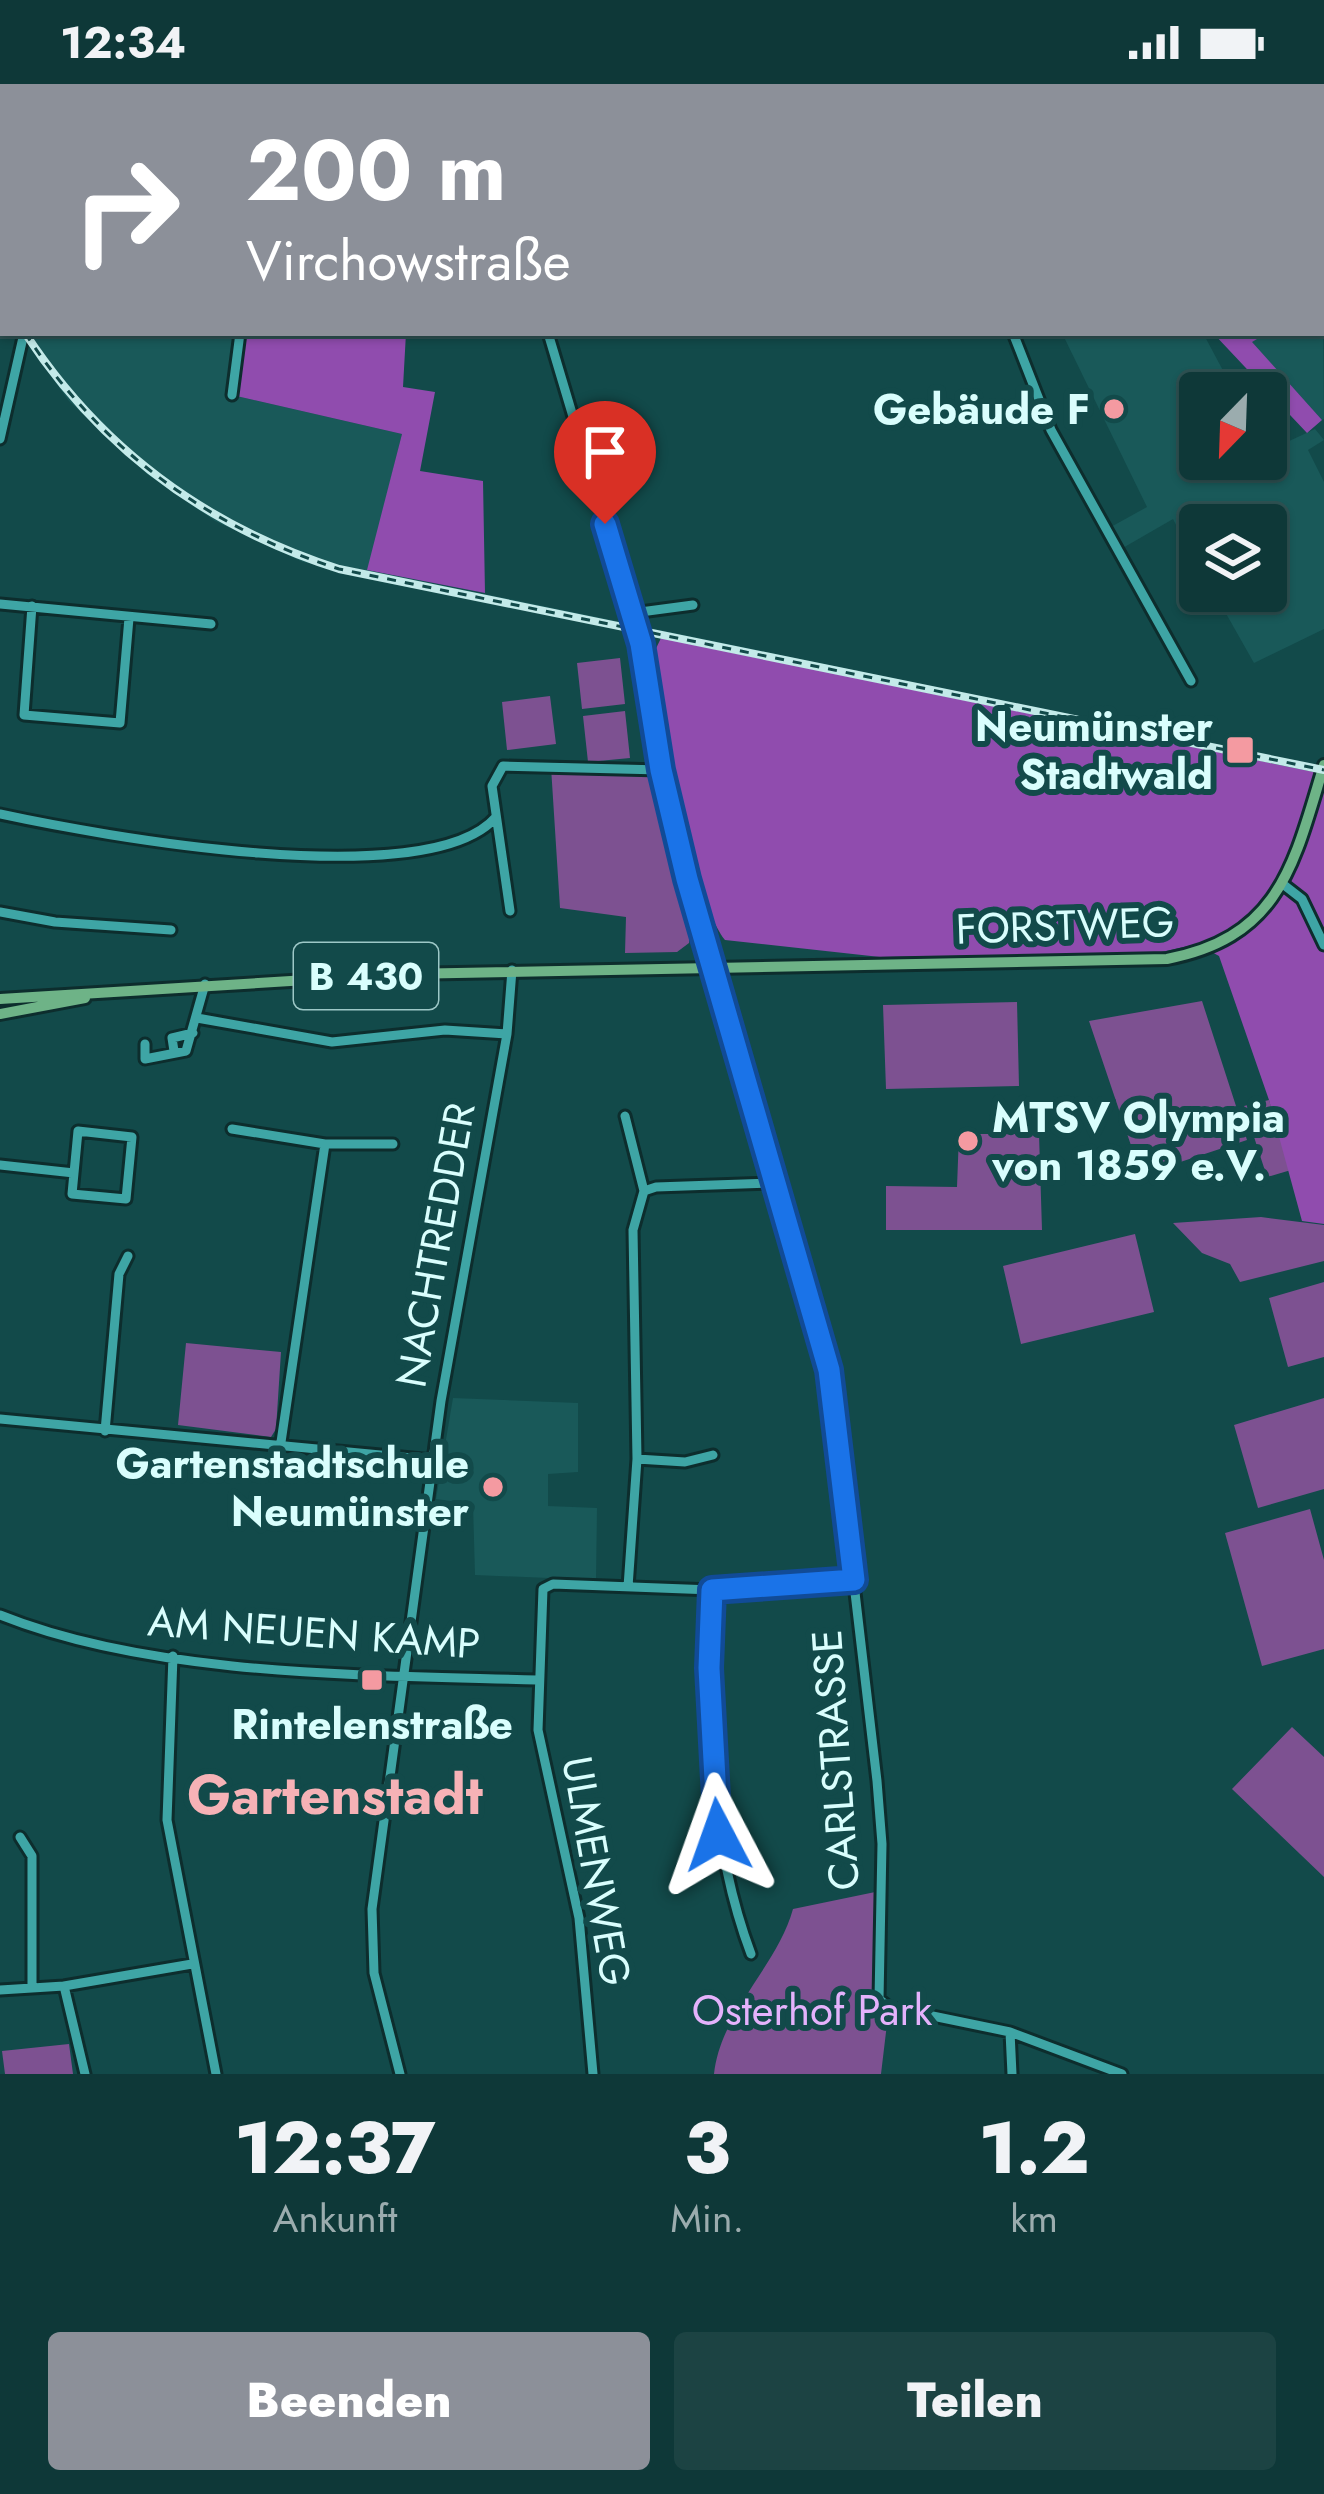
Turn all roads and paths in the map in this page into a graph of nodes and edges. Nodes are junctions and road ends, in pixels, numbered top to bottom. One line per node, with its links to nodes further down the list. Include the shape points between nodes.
1 (23, 336): 6 (street)
2 (240, 336): 5 (street)
3 (549, 336): 10 (street, CARLSTRASSE)
4 (1013, 336): 13 (street, via 1051,430)
5 (232, 395)
6 (0, 439)
7 (0, 604): 9 (street)
8 (693, 605): 10 (street)
9 (32, 607): 11 (street); 11 (street, via 24,715 119,723)
10 (633, 613): 14 (street, CARLSTRASSE)
11 (129, 618): 12 (street)
12 (211, 624)
13 (1191, 681)
14 (661, 770): 17 (street, via 503,766 493,786); 23 (street, CARLSTRASSE)
15 (1322, 772): 18 (main road, FORSTWEG / B 430)
16 (0, 814): 17 (street, via 237,852 380,852 472,838)
17 (496, 817): 19 (street)
18 (1284, 885): 22 (street, via 1302,899); 23 (main road, FORSTWEG / B 430, via 1239,932 1167,959)
19 (511, 910)
20 (0, 912): 21 (street)
21 (171, 930)
22 (1324, 945)
23 (711, 967): 24 (main road, B 430); 38 (street, CARLSTRASSE)
24 (512, 970): 25 (main road, B 430); 30 (street, NACHTREDDER)
25 (205, 984): 26 (main road, B 430); 29 (street)
26 (96, 994): 27 (main road, B 430); 28 (main road, B 430)
27 (0, 999)
28 (0, 1014)
29 (197, 1018): 30 (street, via 332,1042 445,1030); 31 (street, via 186,1051 145,1059)
30 (507, 1034): 46 (street, NACHTREDDER)
31 (145, 1044)
32 (625, 1116): 39 (street)
33 (232, 1129): 34 (street)
34 (325, 1144): 35 (street); 43 (street)
35 (393, 1144)
36 (0, 1165): 37 (street)
37 (74, 1173): 37 (street, via 78,1131 132,1137 126,1199 72,1194)
38 (773, 1183): 39 (street); 47 (street, CARLSTRASSE, via 829,1370)
39 (644, 1191): 45 (street, via 633,1230)
40 (128, 1256): 42 (street, via 119,1274)
41 (0, 1419): 42 (street)
42 (105, 1431): 43 (street)
43 (281, 1442): 46 (street)
44 (713, 1455): 45 (street)
45 (637, 1459): 48 (street)
46 (433, 1460): 52 (street, NACHTREDDER)
47 (854, 1580): 49 (street); 60 (street, CARLSTRASSE, via 882,1844 878,1999)
48 (628, 1588): 49 (street); 53 (street, AM NEUEN KAMP, via 543,1589)
49 (712, 1590): 55 (street, via 718,1835)
50 (0, 1615): 51 (street, AM NEUEN KAMP, via 77,1641)
51 (173, 1656): 52 (street, AM NEUEN KAMP); 56 (street, via 166,1820)
52 (403, 1675): 53 (street, AM NEUEN KAMP); 63 (street, via 370,1931)
53 (537, 1680): 64 (street, ULMENWEG, via 543,1768 579,1918)
54 (20, 1837): 58 (street, via 32,1856)
55 (751, 1954)
56 (192, 1964): 57 (street); 62 (street)
57 (64, 1986): 58 (street); 61 (street)
58 (32, 1988): 59 (street)
59 (0, 1990)
60 (1010, 2032): 65 (street); 66 (street)
61 (85, 2074)
62 (216, 2074)
63 (400, 2074)
64 (593, 2074)
65 (1012, 2074)
66 (1122, 2074)

